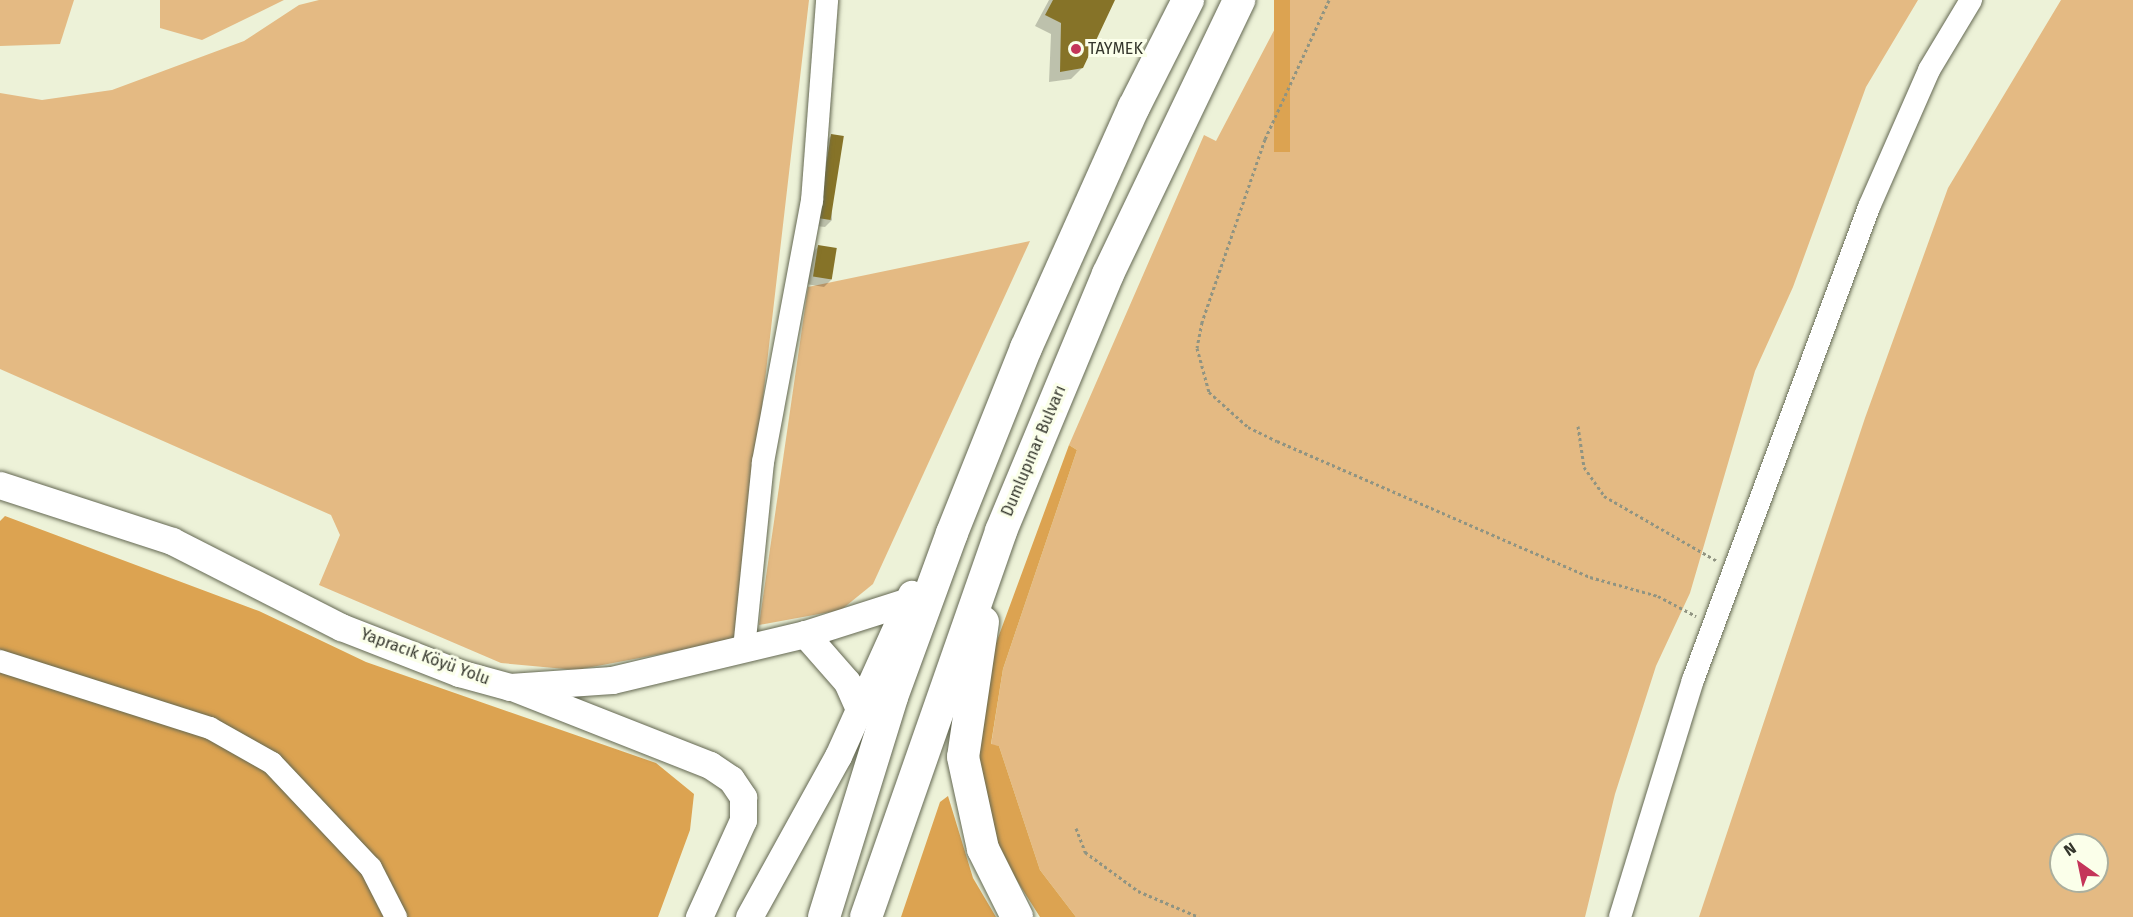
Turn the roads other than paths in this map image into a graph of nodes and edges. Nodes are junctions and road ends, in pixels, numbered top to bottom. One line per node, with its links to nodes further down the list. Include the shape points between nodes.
1 (827, 0): 10 (street, via 812,201 763,462)
2 (1188, 0): 7 (highway, via 1134,106 1026,348)
3 (1239, 0): 6 (highway, Dumlupınar Bulvarı, via 1113,264)
4 (1971, 0): 20 (street, via 1929,70 1895,143 1713,627)
5 (0, 485): 12 (main road, Yapracık Köyü Yolu, via 172,540 341,627 459,673)
6 (1001, 531): 18 (highway, Dumlupınar Bulvarı); 19 (highway, via 963,757 983,849)
7 (952, 534): 8 (main road); 17 (highway, via 892,697)
8 (905, 602): 9 (main road, Yapracık Köyü Yolu); 13 (main road)
9 (805, 634): 10 (main road, Yapracık Köyü Yolu); 13 (main road, via 847,682)
10 (744, 649): 12 (main road, Yapracık Köyü Yolu, via 612,680)
11 (0, 661): 14 (street, via 210,728 272,763 371,868)
12 (510, 687): 15 (main road, via 710,765 731,779 743,797 742,820)
13 (859, 709): 16 (main road)
14 (396, 917)
15 (699, 917)
16 (749, 917)
17 (824, 917)
18 (866, 917)
19 (1017, 917)
20 (1620, 917)

